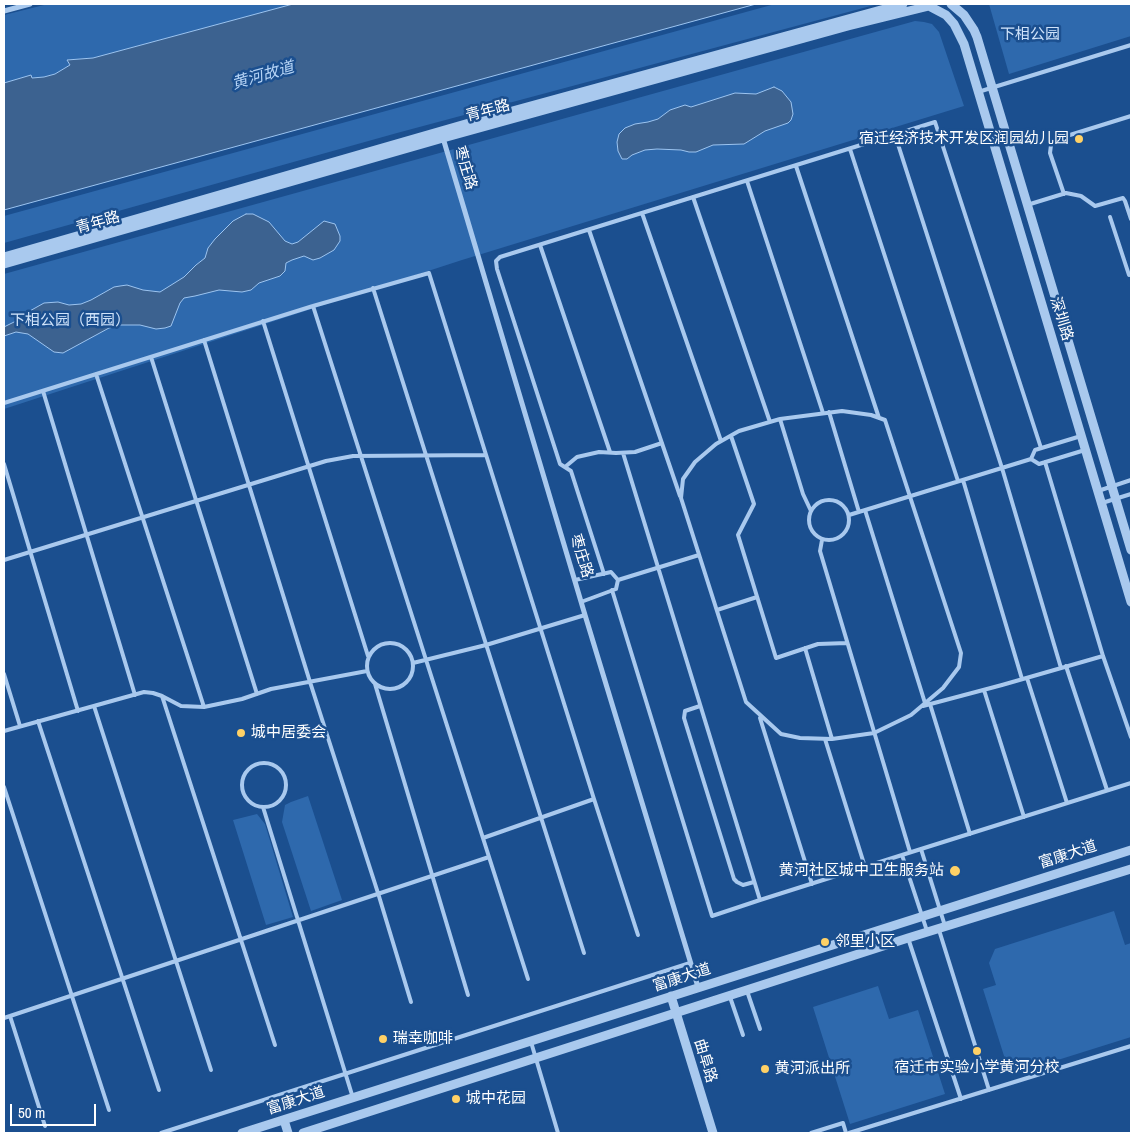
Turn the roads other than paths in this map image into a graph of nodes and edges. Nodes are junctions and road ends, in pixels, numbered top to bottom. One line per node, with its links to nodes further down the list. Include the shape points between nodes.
1 (30, 4): 4 (street)
2 (903, 4): 10 (street, 青年路)
3 (951, 4): 7 (street, 深圳路, via 974,30)
4 (4, 10)
5 (964, 44): 8 (street, 深圳路); 10 (street, 青年路, via 946,15 928,6)
6 (1131, 45): 7 (lane)
7 (992, 88): 8 (lane); 17 (street, 深圳路)
8 (978, 92): 40 (street, 深圳路)
9 (1131, 116): 15 (lane, via 1054,141 1050,153)
10 (442, 135): 23 (street, 青年路); 24 (street, 青年路); 80 (street, 枣庄路)
11 (895, 135): 12 (lane); 43 (lane, via 935,122); 55 (lane)
12 (850, 149): 13 (lane); 56 (lane)
13 (796, 166): 14 (lane); 36 (lane)
14 (747, 181): 16 (lane); 35 (lane)
15 (1064, 194): 17 (lane); 20 (lane, via 1077,195 1095,206 1123,198)
16 (694, 198): 18 (lane); 38 (lane)
17 (1027, 205): 59 (street, 深圳路)
18 (642, 213): 21 (lane); 41 (lane)
19 (1110, 217): 25 (lane)
20 (1131, 219)
21 (589, 230): 22 (lane); 42 (lane)
22 (540, 245): 45 (lane); 54 (lane, via 500,258 496,261 496,270 560,464)
23 (4, 257)
24 (4, 264)
25 (1131, 274)
26 (373, 288): 27 (lane); 47 (lane, via 429,273); 49 (lane)
27 (313, 306): 28 (lane); 48 (lane)
28 (264, 322): 29 (lane); 53 (lane)
29 (204, 340): 30 (lane); 58 (lane)
30 (150, 357): 31 (lane); 65 (lane)
31 (96, 374): 32 (lane); 71 (lane)
32 (42, 391): 33 (lane); 72 (lane)
33 (4, 403)
34 (829, 412): 35 (lane); 36 (lane, via 842,411); 69 (lane)
35 (823, 413): 37 (lane)
36 (879, 418): 62 (lane, via 885,420)
37 (780, 419): 38 (lane); 68 (lane)
38 (770, 422): 39 (lane)
39 (731, 436): 41 (lane); 83 (lane, via 754,504 738,535)
40 (1081, 436): 43 (lane); 44 (street, 深圳路)
41 (721, 441): 63 (lane, via 695,462 683,479)
42 (662, 443): 46 (lane); 63 (lane)
43 (1041, 448): 50 (lane, via 1035,450)
44 (1086, 450): 51 (lane); 60 (street, 深圳路)
45 (610, 452): 46 (lane); 54 (lane, via 577,457)
46 (623, 453): 78 (lane)
47 (486, 455): 49 (lane); 88 (lane)
48 (361, 456): 49 (lane); 53 (lane); 94 (lane)
49 (426, 456): 90 (lane)
50 (1031, 459): 51 (lane, via 1039,464); 55 (lane)
51 (1045, 462): 93 (lane)
52 (4, 464): 75 (lane)
53 (309, 466): 58 (lane); 92 (lane)
54 (565, 467): 79 (lane, via 571,471)
55 (1002, 468): 56 (lane); 96 (lane)
56 (960, 480): 62 (lane); 99 (lane)
57 (1131, 480): 59 (lane)
58 (248, 485): 65 (lane); 100 (lane)
59 (1112, 486): 60 (lane); 64 (street, 深圳路)
60 (1097, 491): 66 (street, 深圳路)
61 (1131, 494): 64 (lane)
62 (910, 496): 67 (lane); 106 (lane, via 960,653 959,667 944,688)
63 (681, 498): 76 (lane)
64 (1116, 499): 66 (lane); 74 (street, 深圳路)
65 (196, 501): 71 (lane); 103 (lane)
66 (1102, 503): 85 (street, 深圳路)
67 (865, 510): 69 (lane); 106 (lane)
68 (811, 511): 70 (lane, via 821,502 834,500 845,507); 73 (lane, via 809,525)
69 (859, 512): 70 (lane)
70 (849, 515): 73 (lane, via 849,526 841,537)
71 (142, 518): 72 (lane); 109 (lane)
72 (86, 535): 75 (lane); 104 (lane)
73 (822, 540): 89 (lane, via 820,551)
74 (1131, 550)
75 (30, 552): 77 (lane); 110 (lane)
76 (699, 554): 78 (lane); 86 (lane)
77 (4, 560)
78 (658, 567): 81 (lane); 108 (lane)
79 (604, 574): 80 (lane); 81 (lane, via 612,572)
80 (574, 580): 84 (street, 枣庄路)
81 (618, 580): 82 (lane, via 616,589)
82 (612, 590): 84 (lane); 140 (lane, via 712,916)
83 (757, 597): 86 (lane); 91 (lane, via 776,658)
84 (581, 602): 87 (street, 枣庄路)
85 (1131, 602)
86 (717, 610): 111 (lane, via 746,702)
87 (585, 615): 88 (lane); 151 (street, 枣庄路)
88 (540, 629): 90 (lane); 122 (lane)
89 (847, 643): 91 (lane); 115 (lane)
90 (486, 645): 94 (lane); 126 (lane)
91 (805, 648): 118 (lane)
92 (368, 656): 95 (lane, via 378,645 392,642 406,649); 97 (lane)
93 (1103, 656): 96 (lane); 116 (lane)
94 (426, 660): 95 (lane); 128 (lane)
95 (413, 663): 101 (lane, via 410,679 404,685 389,689)
96 (1063, 667): 99 (lane); 121 (lane)
97 (367, 671): 100 (lane); 101 (lane)
98 (4, 674): 113 (lane)
99 (1025, 679): 102 (lane); 123 (lane)
100 (310, 682): 103 (lane); 139 (lane)
101 (375, 684): 136 (lane)
102 (984, 690): 106 (lane); 125 (lane)
103 (258, 694): 109 (lane)
104 (135, 695): 105 (lane, via 144,692); 107 (lane)
105 (162, 696): 109 (lane, via 181,706); 147 (lane)
106 (925, 705): 115 (lane); 127 (lane)
107 (94, 706): 110 (lane); 150 (lane)
108 (700, 706): 137 (lane); 137 (lane, via 685,711 684,718 734,879 743,885)
109 (204, 707)
110 (78, 710): 112 (lane)
111 (760, 715): 117 (lane, via 781,734); 138 (lane)
112 (38, 721): 113 (lane); 152 (lane)
113 (20, 726): 114 (lane)
114 (4, 731)
115 (874, 733): 118 (lane); 131 (lane)
116 (1131, 737)
117 (825, 739): 118 (lane); 134 (lane)
118 (832, 739)
119 (1131, 783): 121 (lane)
120 (4, 787): 156 (lane)
121 (1108, 790): 123 (lane)
122 (594, 799): 126 (lane); 146 (lane)
123 (1068, 803): 125 (lane)
124 (264, 807): 124 (lane, via 250,802 242,783 248,770 260,763 274,765 286,783 286,790 277,803); 143 (lane)
125 (1024, 817): 127 (lane)
126 (541, 818): 128 (lane); 149 (lane)
127 (970, 834): 129 (lane)
128 (483, 838): 133 (lane)
129 (921, 849): 131 (lane); 141 (lane)
130 (1131, 850): 141 (street, 富康大道)
131 (910, 852): 132 (lane)
132 (902, 855): 134 (lane); 142 (lane)
133 (488, 857): 136 (lane); 153 (lane)
134 (865, 867): 138 (lane)
135 (1131, 869): 144 (street)
136 (432, 876): 139 (lane); 157 (lane)
137 (754, 882): 140 (lane)
138 (812, 884): 140 (lane)
139 (378, 893): 143 (lane); 160 (lane)
140 (760, 900)
141 (940, 911): 142 (street, 富康大道); 144 (lane)
142 (922, 917): 145 (lane); 154 (street, 富康大道)
143 (298, 919): 147 (lane); 171 (lane)
144 (942, 928): 145 (street); 173 (lane)
145 (927, 932): 148 (street)
146 (638, 935)
147 (241, 938): 150 (lane); 167 (lane)
148 (908, 938): 155 (street); 175 (lane)
149 (584, 953)
150 (175, 960): 152 (lane); 170 (lane)
151 (690, 963): 154 (street, 枣庄路); 171 (lane)
152 (122, 978): 156 (lane); 172 (lane)
153 (528, 979)
154 (698, 987): 158 (street, 富康大道)
155 (747, 990): 159 (street); 164 (lane)
156 (71, 995): 162 (lane); 176 (lane)
157 (468, 995)
158 (671, 996): 161 (street, 曲阜路); 166 (street, 富康大道)
159 (730, 996): 161 (street); 165 (lane)
160 (411, 1002)
161 (676, 1014): 169 (street); 185 (street, 曲阜路)
162 (10, 1016): 163 (lane); 179 (lane)
163 (4, 1018)
164 (760, 1029)
165 (743, 1035)
166 (530, 1041): 169 (lane); 174 (street, 富康大道)
167 (275, 1045)
168 (1131, 1046): 173 (lane)
169 (536, 1059): 183 (street); 184 (lane)
170 (211, 1070)
171 (345, 1074): 174 (lane); 180 (lane)
172 (158, 1090)
173 (989, 1090): 175 (lane)
174 (353, 1098): 177 (street, 富康大道)
175 (961, 1099): 187 (lane)
176 (108, 1110)
177 (296, 1116): 178 (street, 富康大道); 183 (street)
178 (284, 1120): 181 (street, 富康大道); 182 (street)
179 (45, 1126)
180 (161, 1133)
181 (242, 1133)
182 (288, 1133)
183 (302, 1133)
184 (558, 1133)
185 (713, 1133)
186 (811, 1133): 187 (lane, via 843,1123)
187 (847, 1133)

